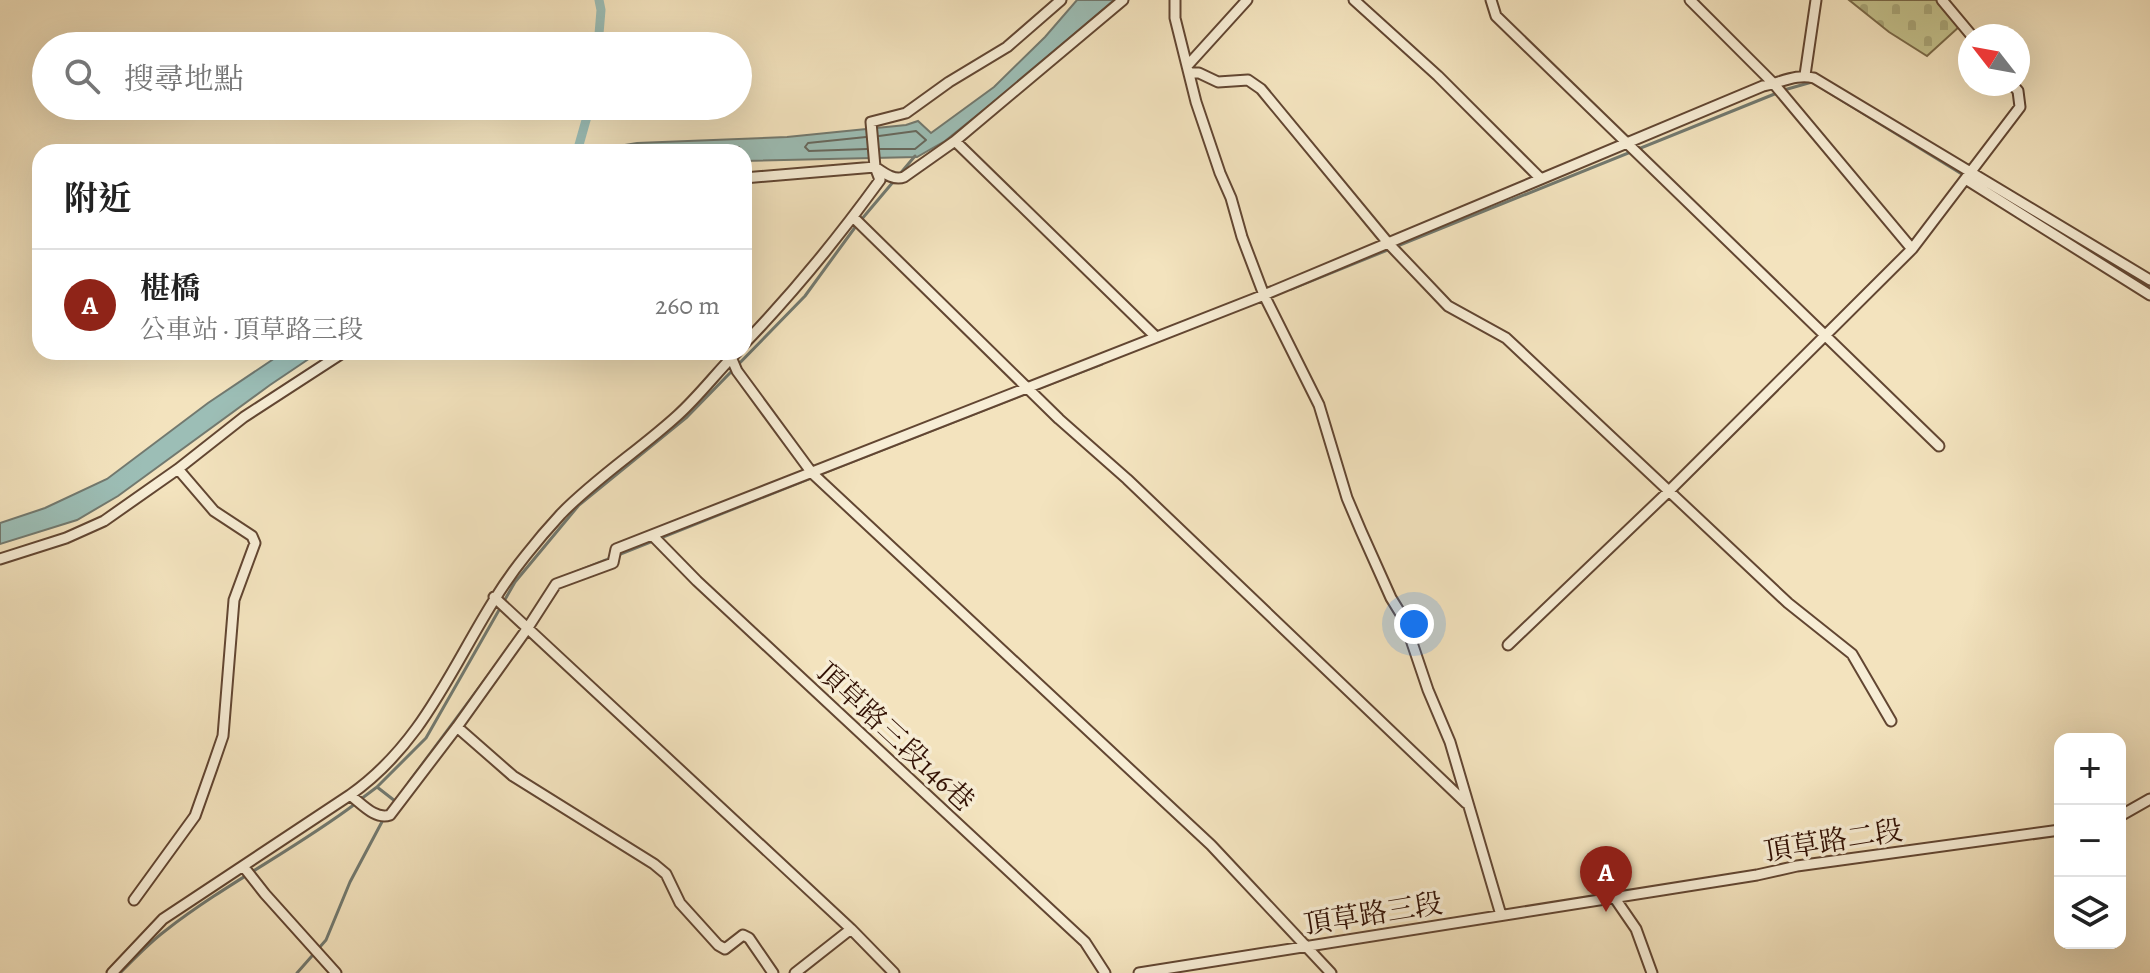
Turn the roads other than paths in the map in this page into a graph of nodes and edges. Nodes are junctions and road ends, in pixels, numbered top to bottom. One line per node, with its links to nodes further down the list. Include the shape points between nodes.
1 (1061, 0): 17 (street, via 1007,47 906,113 871,122)
2 (1123, 0): 15 (street)
3 (1175, 0): 11 (street)
4 (1247, 0): 11 (street)
5 (1354, 0): 20 (street)
6 (1491, 0): 16 (street, via 1496,16)
7 (1690, 0): 13 (street)
8 (1816, 0): 12 (street)
9 (1942, 0): 10 (street)
10 (1962, 24)
11 (1188, 69): 22 (street, via 1218,82 1248,80 1261,89); 25 (street)
12 (1805, 75): 13 (street); 18 (street)
13 (1774, 84): 16 (street); 23 (street)
14 (2019, 96): 18 (street, via 2020,107)
15 (955, 141): 17 (street, via 894,177); 29 (street)
16 (1629, 143): 20 (street); 28 (street)
17 (875, 167): 19 (street); 21 (street, via 880,180)
18 (1969, 176): 23 (street); 24 (street); 26 (street)
19 (752, 177)
20 (1540, 178): 22 (street)
21 (857, 222): 27 (street); 32 (street)
22 (1389, 244): 25 (street); 36 (street, via 1448,306 1506,338)
23 (1912, 249): 28 (street)
24 (2150, 280)
25 (1264, 295): 29 (street); 46 (street, via 1319,405 1347,498 1404,619)
26 (2150, 295)
27 (752, 336)
28 (1824, 336): 33 (street); 36 (street)
29 (1156, 337): 32 (street)
30 (332, 360): 34 (street, via 244,417)
31 (735, 361): 35 (street); 39 (street, via 562,513)
32 (1027, 387): 35 (street); 46 (street)
33 (1939, 446)
34 (178, 469): 38 (street, via 104,521); 51 (street, via 214,511 255,543 234,600 223,736 195,816)
35 (812, 473): 37 (street); 54 (street, via 1211,845)
36 (1668, 492): 41 (street); 42 (street, via 1788,603 1852,654)
37 (652, 535): 40 (street, via 616,549 613,563 556,584); 60 (street, 頂草路三段146巷, via 1085,942)
38 (0, 559)
39 (494, 597): 40 (street); 44 (street, via 421,725 372,780)
40 (527, 629): 43 (street); 53 (street)
41 (1508, 645)
42 (1891, 721)
43 (457, 727): 44 (street, via 390,815 374,814); 57 (street, via 513,776 663,871 680,903 718,945 725,949 743,935 749,938)
44 (350, 795): 49 (street)
45 (2150, 799): 47 (street)
46 (1469, 805): 52 (street)
47 (2126, 813)
48 (2054, 831): 50 (street, 頂草路二段)
49 (247, 871): 55 (street, via 163,919); 56 (street)
50 (1614, 897): 52 (street, 頂草路三段); 63 (street, via 1636,929)
51 (134, 900)
52 (1501, 915): 54 (street, 頂草路三段)
53 (851, 929): 58 (street); 59 (street)
54 (1306, 946): 61 (street, 頂草路三段); 62 (street)
55 (112, 973)
56 (336, 973)
57 (773, 973)
58 (795, 973)
59 (894, 973)
60 (1105, 973)
61 (1139, 973)
62 (1331, 973)
63 (1652, 973)

